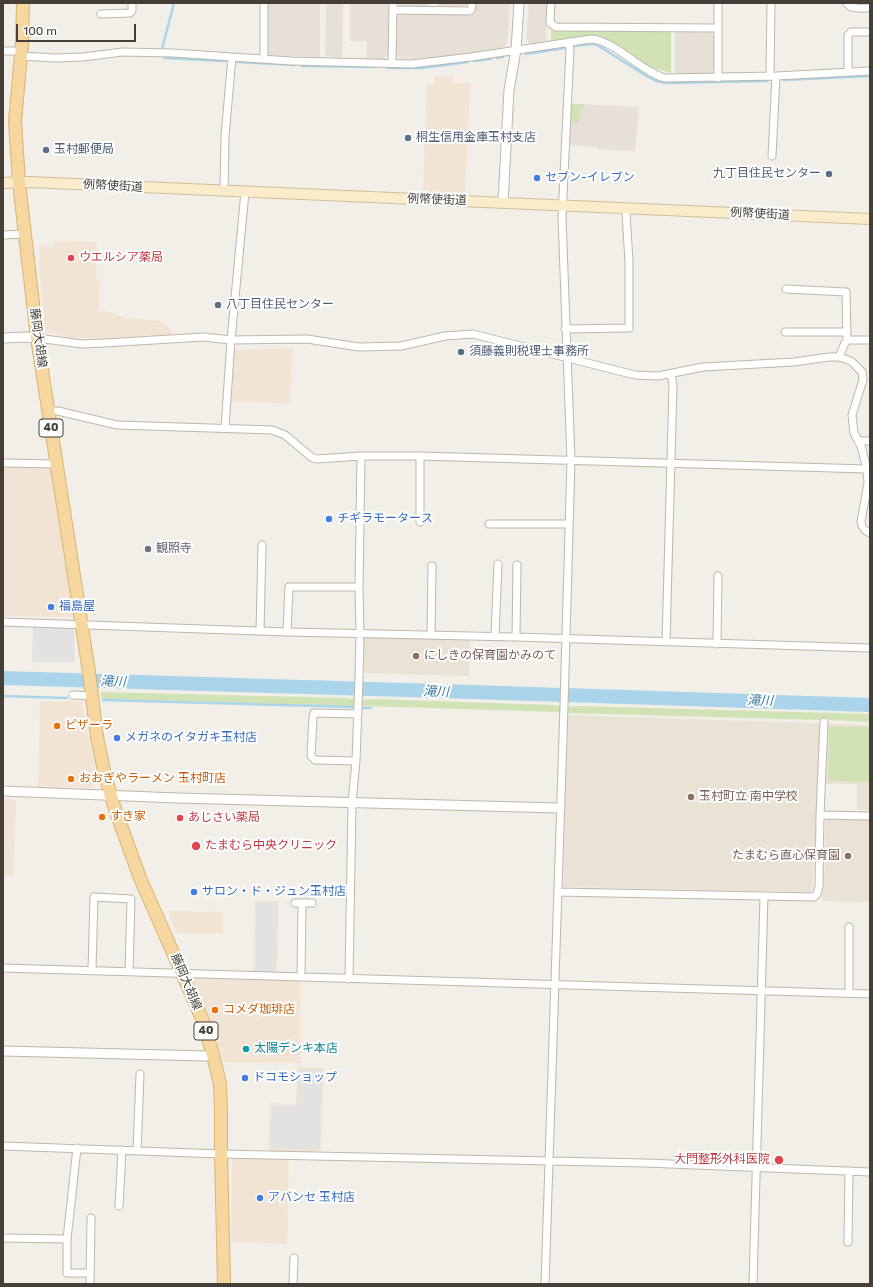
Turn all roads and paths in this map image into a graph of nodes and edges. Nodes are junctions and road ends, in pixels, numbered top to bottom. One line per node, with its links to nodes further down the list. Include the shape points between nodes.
1 (23, 3): 20 (main road, 藤岡大胡線 / 40)
2 (132, 3): 14 (street, via 130,13)
3 (264, 3): 22 (street)
4 (433, 3): 13 (street)
5 (472, 3): 13 (street, via 469,11)
6 (519, 3): 18 (street)
7 (550, 3): 15 (street, via 550,23 556,27)
8 (718, 3): 15 (street)
9 (771, 3): 26 (street)
10 (847, 3): 12 (street, via 851,8)
11 (393, 7): 13 (street); 23 (street)
12 (870, 8)
13 (433, 11)
14 (101, 14)
15 (717, 28): 27 (street)
16 (870, 32): 25 (street, via 851,32 848,35)
17 (570, 42): 18 (street); 27 (street, via 592,39 601,41 650,72 665,78); 34 (street)
18 (516, 50): 23 (street, via 424,63); 33 (street, via 508,98)
19 (3, 51): 20 (street)
20 (21, 54): 21 (street, via 50,58 122,52); 30 (main road, 藤岡大胡線 / 40, via 15,121)
21 (232, 57): 22 (street); 31 (street, via 225,136)
22 (264, 59): 23 (street)
23 (392, 63)
24 (870, 71): 25 (street)
25 (848, 72): 26 (street)
26 (773, 76): 27 (street); 28 (street)
27 (718, 78)
28 (772, 156)
29 (3, 183): 30 (main road, 例幣使街道)
30 (19, 183): 31 (main road, 例幣使街道); 38 (main road, 藤岡大胡線 / 40)
31 (224, 191): 32 (main road, 例幣使街道)
32 (245, 192): 33 (main road, 例幣使街道); 45 (street)
33 (504, 203): 34 (main road, 例幣使街道)
34 (562, 205): 35 (main road, 例幣使街道); 40 (street)
35 (628, 208): 36 (main road, 例幣使街道); 40 (street, via 626,213 629,328)
36 (870, 219)
37 (3, 234): 38 (street)
38 (24, 234): 44 (main road, 藤岡大胡線 / 40)
39 (786, 289): 42 (street, via 846,292)
40 (565, 329): 48 (street)
41 (785, 332): 42 (street)
42 (847, 332): 46 (street)
43 (3, 338): 44 (street)
44 (37, 338): 45 (street, via 82,344 204,337); 51 (main road, 藤岡大胡線 / 40)
45 (231, 340): 48 (street, via 307,339 359,347 401,346 445,336 473,334); 52 (street)
46 (847, 340): 47 (street); 49 (street)
47 (870, 340)
48 (566, 357): 50 (street, via 635,375 648,377); 57 (street)
49 (839, 357): 50 (street, via 703,367); 53 (street, via 851,361 862,372 863,380 852,415 854,433)
50 (671, 374): 59 (street, via 673,385)
51 (48, 411): 52 (street, via 58,410 117,425); 60 (main road, 藤岡大胡線 / 40)
52 (226, 428): 55 (street, via 279,432 313,458)
53 (858, 441): 54 (street); 61 (street)
54 (870, 441)
55 (362, 456): 56 (street); 71 (street)
56 (420, 456): 57 (street); 62 (street)
57 (571, 460): 59 (street); 64 (street)
58 (3, 463): 60 (street)
59 (670, 463): 61 (street); 81 (street)
60 (56, 464): 73 (main road, 藤岡大胡線 / 40)
61 (867, 469): 65 (street, via 868,483 860,522 862,528)
62 (420, 522)
63 (489, 524): 64 (street)
64 (568, 524): 80 (street)
65 (870, 533)
66 (262, 545): 74 (street)
67 (498, 564): 78 (street)
68 (517, 565): 79 (street)
69 (432, 566): 77 (street)
70 (718, 576): 82 (street)
71 (358, 587): 75 (street, via 289,587); 76 (street)
72 (3, 622): 73 (street)
73 (82, 624): 74 (street); 84 (main road, 藤岡大胡線 / 40)
74 (260, 631): 75 (street)
75 (288, 632): 76 (street)
76 (360, 633): 77 (street); 86 (street)
77 (431, 635): 78 (street)
78 (495, 636): 79 (street)
79 (516, 637): 80 (street)
80 (566, 639): 81 (street); 92 (street)
81 (666, 642): 82 (street)
82 (716, 644): 83 (street)
83 (870, 648)
84 (92, 694): 85 (street); 90 (main road, 藤岡大胡線 / 40, via 100,753)
85 (73, 695)
86 (358, 714): 88 (street); 88 (street, via 314,713 311,756 315,760)
87 (824, 722): 93 (street)
88 (356, 761): 91 (street)
89 (3, 791): 90 (street)
90 (110, 794): 91 (street); 102 (main road, 藤岡大胡線 / 40, via 140,878)
91 (352, 803): 92 (street); 104 (street)
92 (560, 808): 95 (street)
93 (820, 815): 94 (street); 96 (street, via 817,894 811,898)
94 (870, 816)
95 (558, 892): 96 (street); 105 (street)
96 (764, 896): 106 (street)
97 (312, 903): 103 (street, via 299,903)
98 (848, 927): 107 (street)
99 (3, 968): 100 (street)
100 (92, 970): 101 (street); 101 (street, via 94,897 131,899)
101 (129, 971): 102 (street)
102 (183, 974): 103 (street); 110 (main road, 藤岡大胡線 / 40, via 203,1020)
103 (301, 977): 104 (street)
104 (349, 979): 105 (street)
105 (555, 984): 106 (street); 117 (street)
106 (762, 990): 107 (street); 118 (street)
107 (849, 993): 108 (street)
108 (870, 994)
109 (3, 1050): 110 (street, via 206,1056)
110 (214, 1054): 116 (main road, 藤岡大胡線 / 40, via 220,1090)
111 (140, 1074): 115 (street)
112 (3, 1146): 113 (street)
113 (77, 1148): 114 (street); 124 (street)
114 (122, 1150): 115 (street); 121 (street)
115 (137, 1151): 116 (street)
116 (221, 1154): 117 (street); 129 (main road, 藤岡大胡線 / 40)
117 (548, 1161): 118 (street); 131 (street)
118 (755, 1168): 119 (street); 132 (street)
119 (849, 1171): 120 (street); 125 (street)
120 (870, 1172)
121 (119, 1206)
122 (91, 1218): 127 (street)
123 (3, 1238): 124 (street)
124 (67, 1240): 127 (street, via 67,1273)
125 (848, 1242)
126 (294, 1258): 130 (street)
127 (90, 1273): 128 (street)
128 (90, 1284)
129 (224, 1284)
130 (293, 1284)
131 (545, 1284)
132 (752, 1284)

